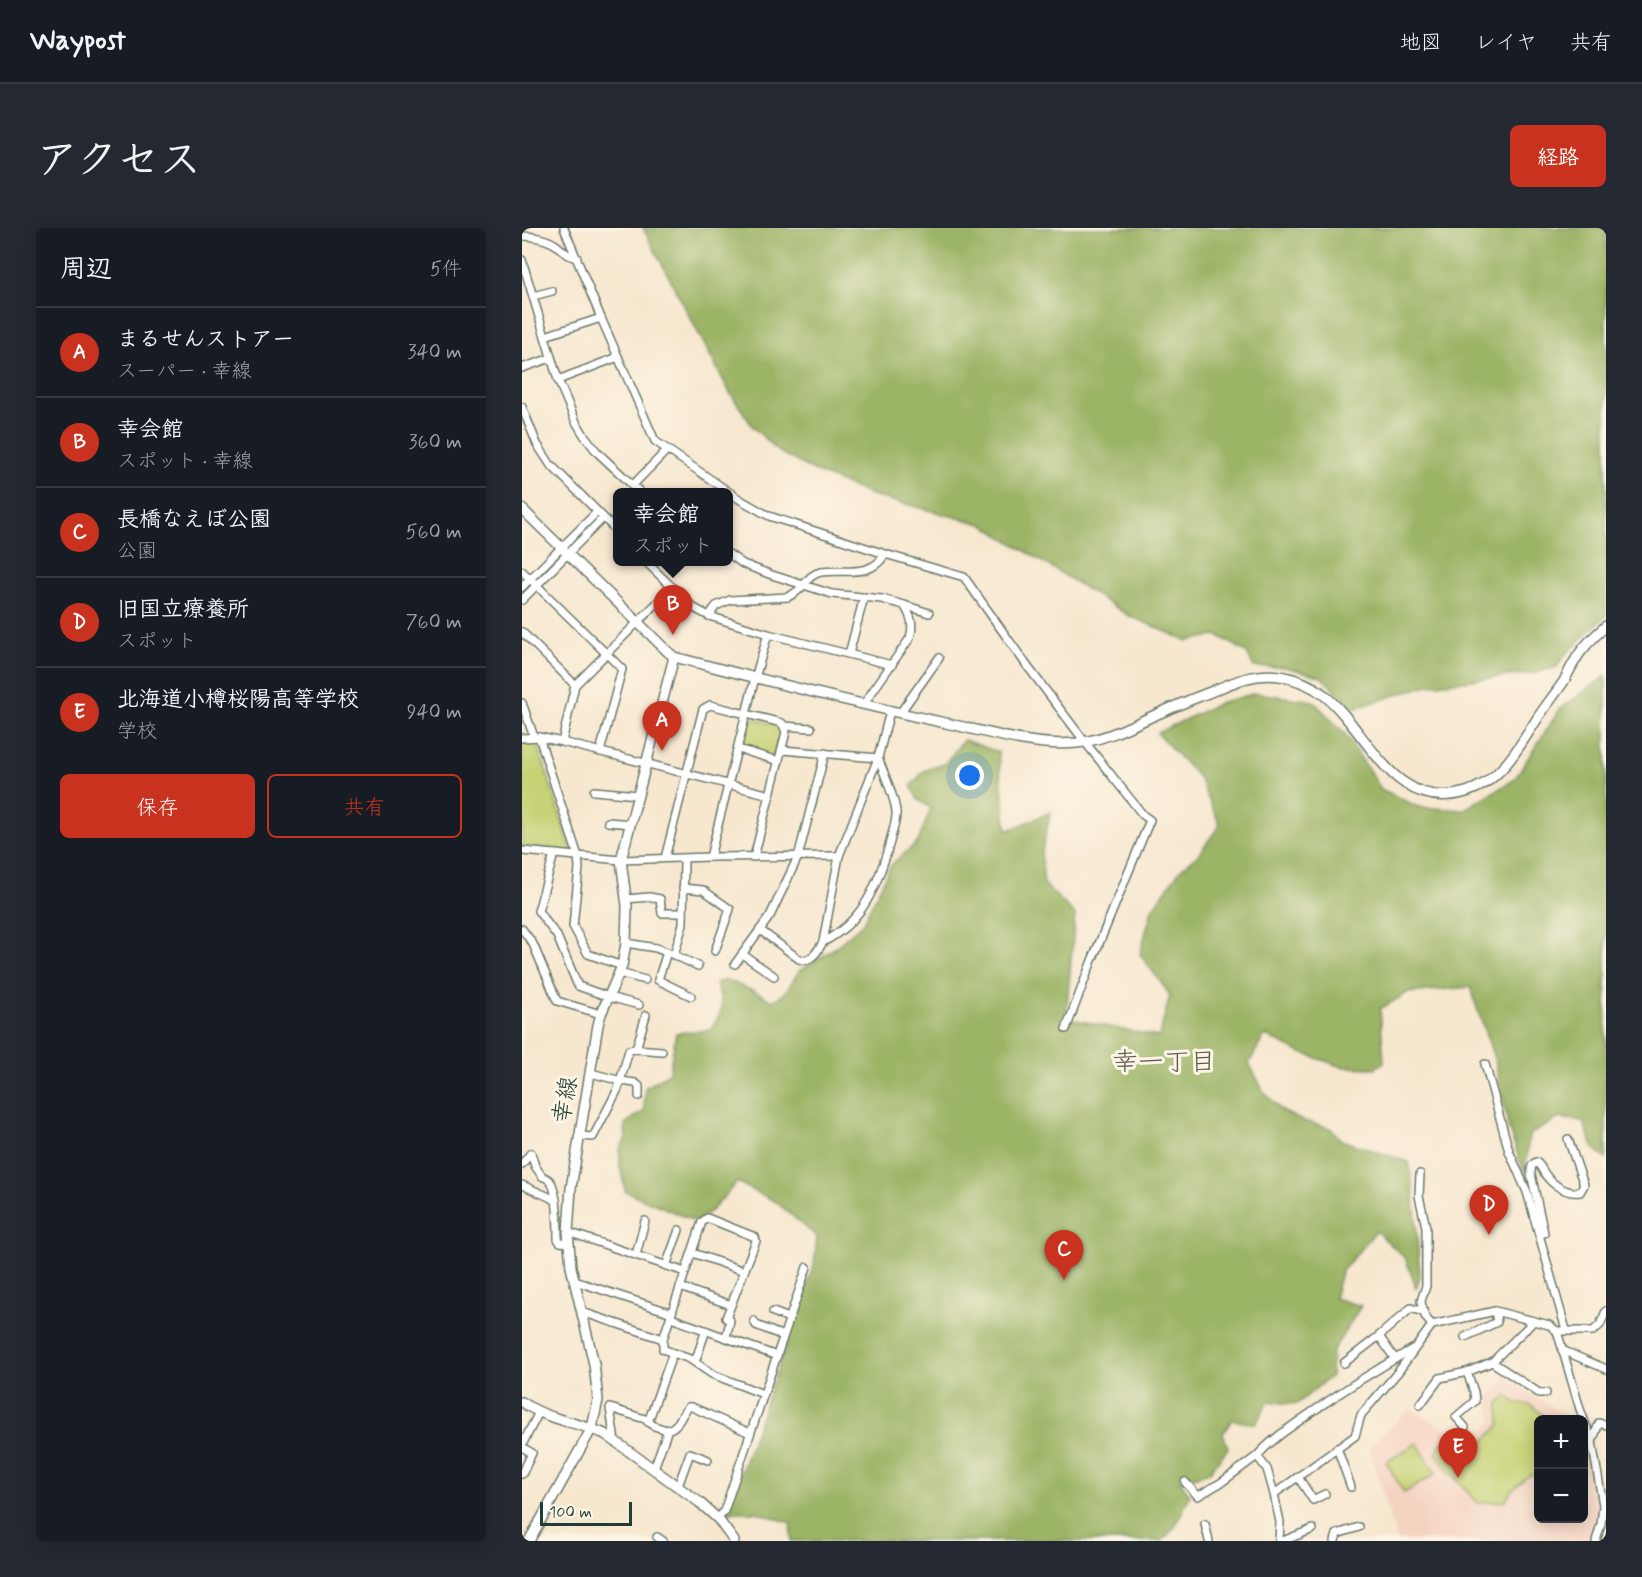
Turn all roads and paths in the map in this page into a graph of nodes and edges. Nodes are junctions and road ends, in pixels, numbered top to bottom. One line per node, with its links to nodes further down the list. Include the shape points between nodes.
1 (564, 228): 3 (street)
2 (522, 236): 3 (street, via 542,239)
3 (577, 258): 7 (street)
4 (522, 260): 6 (street)
5 (552, 291): 6 (street)
6 (533, 296): 8 (street)
7 (601, 318): 8 (street); 9 (street)
8 (545, 336): 10 (street)
9 (618, 357): 12 (street); 14 (street, via 655,441)
10 (551, 358): 11 (street); 12 (street)
11 (522, 368)
12 (558, 380): 15 (street, via 584,435)
13 (522, 407): 20 (street, via 550,464)
14 (667, 450): 15 (street); 17 (street)
15 (632, 486): 16 (street)
16 (635, 488)
17 (723, 488)
18 (733, 494): 24 (street, via 769,516)
19 (522, 509): 23 (street)
20 (597, 512): 21 (street); 23 (street)
21 (603, 518): 22 (street); 23 (street)
22 (613, 527)
23 (564, 550): 28 (street); 29 (street); 38 (street)
24 (885, 554): 30 (street, via 867,570 819,572); 58 (street, via 964,577)
25 (733, 557): 30 (street)
26 (651, 566): 32 (street)
27 (522, 571): 28 (street)
28 (530, 579): 29 (street); 31 (street)
29 (536, 585): 34 (street); 42 (street)
30 (804, 585): 33 (street, via 832,594); 37 (street, via 788,597 723,602)
31 (522, 587)
32 (672, 588): 37 (street); 38 (street)
33 (864, 597): 35 (street); 43 (street)
34 (522, 600)
35 (904, 605): 36 (street); 46 (street, via 912,629)
36 (929, 613)
37 (709, 616): 41 (street)
38 (638, 622): 42 (street); 44 (street)
39 (1606, 626): 58 (street, via 1583,649 1496,776 1480,787 1456,795 1429,794 1405,784 1325,696 1303,682 1278,676 1248,677 1227,684)
40 (522, 632): 48 (street)
41 (768, 634): 43 (street); 47 (street)
42 (607, 653): 48 (street); 61 (street, via 622,669)
43 (849, 654): 46 (street)
44 (674, 657): 47 (street); 65 (street, 幸線)
45 (939, 658): 51 (street)
46 (892, 664): 50 (street)
47 (755, 678): 50 (street); 52 (street)
48 (575, 685): 57 (street)
49 (522, 703): 55 (street)
50 (863, 705): 51 (street)
51 (895, 712): 58 (street, via 1024,741); 63 (street)
52 (747, 714): 53 (street); 59 (street); 66 (street, via 710,705 703,709)
53 (783, 726): 54 (street); 60 (street, via 786,732)
54 (811, 728)
55 (537, 737): 56 (street); 57 (street); 75 (street)
56 (522, 738)
57 (562, 742): 61 (street)
58 (1085, 742): 103 (street, via 1150,820)
59 (738, 749): 64 (street); 67 (street)
60 (782, 750): 62 (street); 64 (street)
61 (600, 753): 65 (street)
62 (825, 753): 63 (street); 79 (street)
63 (878, 758): 76 (street); 88 (street, via 896,808 884,862 874,891 856,916)
64 (779, 761): 70 (street)
65 (646, 764): 66 (street); 69 (street, 幸線)
66 (686, 774): 67 (street); 80 (street)
67 (729, 785): 70 (street); 77 (street)
68 (594, 791): 69 (street)
69 (638, 795): 72 (street, 幸線)
70 (770, 795): 78 (street)
71 (608, 822): 72 (street)
72 (630, 824): 82 (street, 幸線)
73 (522, 851): 74 (street)
74 (554, 854): 75 (street); 99 (street, via 538,911 557,936 578,986)
75 (578, 856): 82 (street); 95 (street, via 573,926 588,954)
76 (839, 856): 79 (street); 88 (street)
77 (710, 857): 78 (street); 81 (street)
78 (754, 857): 79 (street)
79 (798, 857): 87 (street)
80 (665, 858): 81 (street); 82 (street)
81 (684, 859): 83 (street)
82 (621, 861): 84 (street, 幸線)
83 (683, 888): 85 (street); 90 (street, via 703,890 730,909)
84 (626, 899): 85 (street, via 660,899 662,912); 89 (street, 幸線)
85 (683, 913): 91 (street, via 683,924)
86 (522, 929): 101 (street, via 557,1001)
87 (760, 930): 88 (street, via 803,961); 92 (street)
88 (823, 942)
89 (626, 943): 91 (street); 95 (street, 幸線)
90 (715, 951)
91 (670, 953): 94 (street); 98 (street, via 658,980)
92 (742, 954): 93 (street); 96 (street)
93 (735, 964)
94 (698, 966)
95 (621, 969): 97 (street); 99 (street, 幸線)
96 (774, 976)
97 (645, 980)
98 (691, 996)
99 (609, 997): 100 (street); 101 (street, 幸線)
100 (639, 1005)
101 (602, 1014): 107 (street, 幸線)
102 (646, 1015): 104 (street)
103 (1066, 1029)
104 (636, 1049): 105 (street); 108 (street, via 629,1050)
105 (662, 1051)
106 (1485, 1065): 119 (street, via 1509,1151 1527,1191)
107 (591, 1073): 108 (street); 110 (street, 幸線)
108 (621, 1081): 109 (street, via 639,1086); 110 (street, via 592,1137)
109 (639, 1096)
110 (580, 1136): 118 (street, 幸線)
111 (1568, 1140): 119 (street, via 1584,1185 1580,1192 1566,1190 1552,1182 1540,1164 1532,1164 1544,1233)
112 (522, 1164): 115 (street, via 531,1153 535,1166 552,1183)
113 (1420, 1173): 134 (street, via 1419,1196 1426,1227)
114 (522, 1185): 115 (street)
115 (556, 1200): 120 (street, via 558,1239)
116 (645, 1221): 122 (street)
117 (679, 1230): 123 (street)
118 (568, 1232): 120 (street, 幸線); 122 (street)
119 (1539, 1234): 141 (street)
120 (569, 1243): 127 (street, 幸線)
121 (693, 1253): 125 (street); 125 (street, via 702,1222 707,1218 755,1237); 126 (street)
122 (636, 1255): 123 (street)
123 (666, 1266): 126 (street)
124 (807, 1267): 136 (street)
125 (744, 1271): 129 (street)
126 (685, 1272): 128 (street)
127 (575, 1281): 132 (street, 幸線); 135 (street)
128 (680, 1287): 129 (street); 135 (street)
129 (731, 1305): 146 (street)
130 (1495, 1311): 138 (street); 139 (street); 145 (street, via 1497,1322)
131 (1606, 1311): 141 (street, via 1593,1331)
132 (582, 1312): 147 (street); 165 (street, 幸線, via 597,1383)
133 (773, 1312): 136 (street)
134 (1423, 1312): 139 (street); 144 (street, via 1411,1308)
135 (672, 1315): 140 (street); 147 (street)
136 (789, 1318): 143 (street)
137 (754, 1321): 143 (street)
138 (1534, 1321): 142 (street); 154 (street)
139 (1432, 1325): 148 (street)
140 (706, 1330): 146 (street); 153 (street)
141 (1566, 1330): 142 (street)
142 (1557, 1331): 149 (street)
143 (783, 1336): 151 (street)
144 (1378, 1336): 152 (street); 155 (street)
145 (1465, 1336)
146 (726, 1337): 151 (street)
147 (663, 1339): 150 (street, via 663,1349)
148 (1417, 1346): 152 (street); 172 (street, via 1360,1415 1355,1436)
149 (1562, 1350): 156 (street); 170 (street)
150 (673, 1353): 153 (street); 163 (street)
151 (777, 1356): 159 (street)
152 (1395, 1359): 173 (street, via 1333,1397 1279,1435)
153 (695, 1362): 159 (street, via 712,1374)
154 (1492, 1362): 157 (street); 158 (street, via 1539,1393)
155 (1344, 1363)
156 (1606, 1369)
157 (1467, 1372): 161 (street, via 1440,1378); 166 (street, via 1475,1401 1456,1417)
158 (1546, 1393)
159 (763, 1394): 168 (street)
160 (522, 1402): 162 (street)
161 (1420, 1405)
162 (539, 1412): 165 (street); 171 (street)
163 (648, 1422): 167 (street); 169 (street, via 610,1408)
164 (1606, 1425): 170 (street, via 1599,1423)
165 (592, 1428): 169 (street); 187 (street, 幸線)
166 (1465, 1428)
167 (667, 1430): 168 (street, via 678,1425 688,1407 692,1407); 175 (street)
168 (750, 1433): 183 (street)
169 (615, 1442): 175 (street)
170 (1592, 1442): 192 (street, via 1602,1505)
171 (522, 1446): 176 (street, via 532,1453)
172 (1337, 1448): 177 (street); 180 (street)
173 (1257, 1456): 178 (street, via 1198,1496); 181 (street, via 1267,1469)
174 (708, 1460): 179 (street, via 690,1453)
175 (654, 1468): 179 (street)
176 (522, 1474)
177 (1298, 1477): 181 (street); 182 (street, via 1313,1500)
178 (1185, 1482)
179 (678, 1486): 183 (street)
180 (1351, 1487)
181 (1274, 1494): 190 (street)
182 (1325, 1494)
183 (718, 1519): 188 (street)
184 (1205, 1524): 189 (street)
185 (1359, 1527): 191 (street, via 1337,1534)
186 (1313, 1529): 190 (street)
187 (529, 1541)
188 (734, 1541)
189 (1209, 1541)
190 (1281, 1541)
191 (1335, 1541)
192 (1596, 1541)

